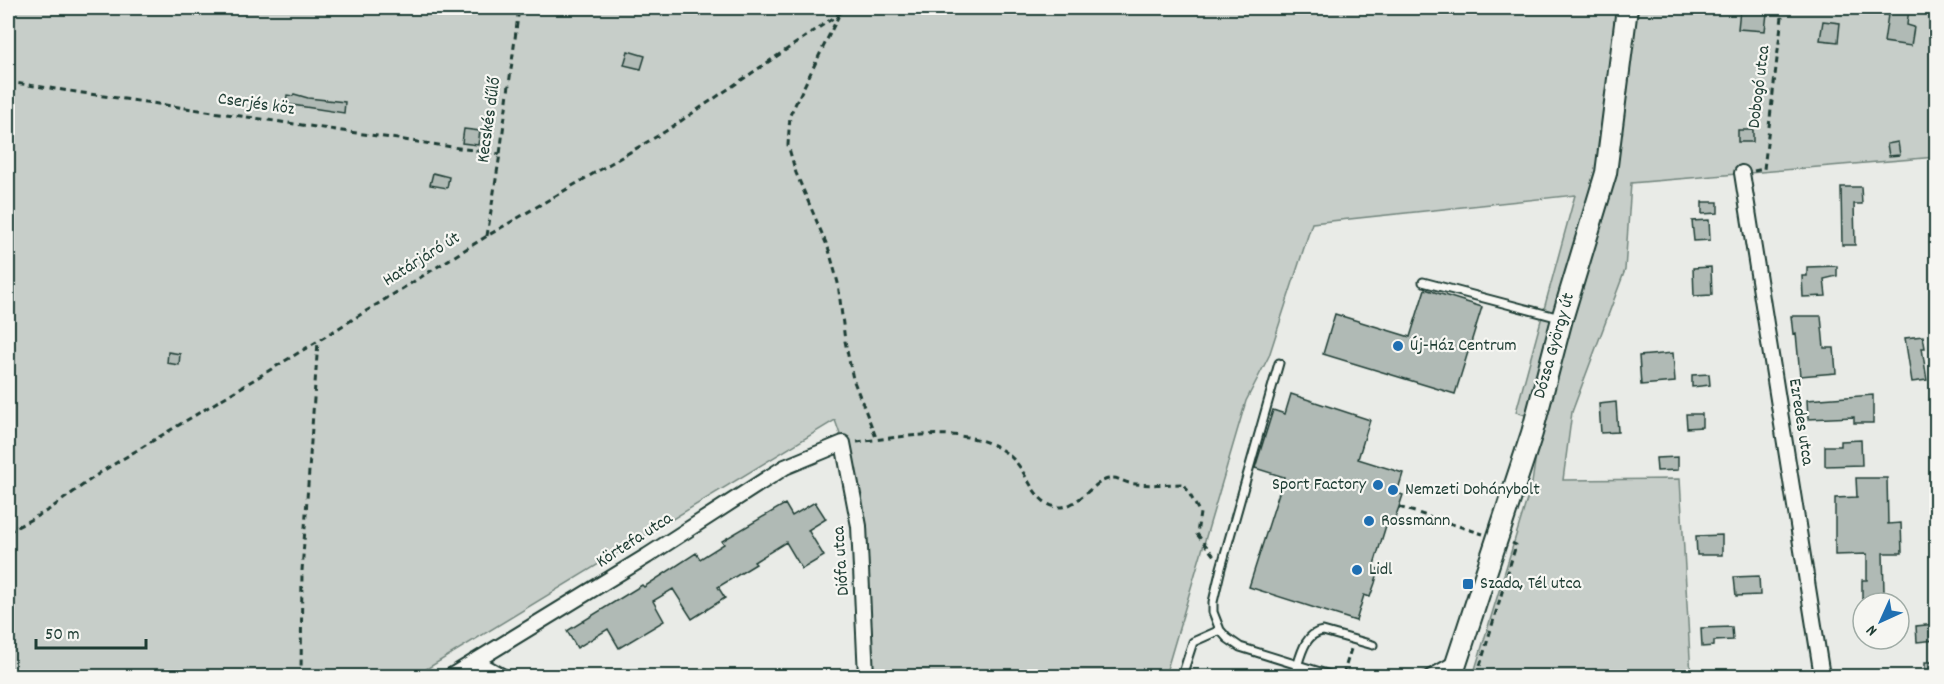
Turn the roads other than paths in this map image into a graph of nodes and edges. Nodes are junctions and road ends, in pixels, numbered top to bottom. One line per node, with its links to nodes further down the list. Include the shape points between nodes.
1 (1627, 8): 4 (main road, Dózsa György út, via 1606,173)
2 (1742, 173): 20 (street, Ezredes utca)
3 (1423, 282): 4 (lane)
4 (1562, 319): 9 (main road, Dózsa György út, via 1532,433)
5 (1279, 363): 7 (lane, via 1213,602)
6 (843, 443): 10 (street, Körtefa utca, via 785,467); 14 (street, Diófa utca, via 859,526)
7 (1220, 630): 11 (lane, via 1240,647); 15 (lane, via 1193,642)
8 (1373, 645): 11 (lane, via 1323,631 1315,633 1308,639)
9 (1459, 656): 18 (lane); 19 (main road, Dózsa György út)
10 (475, 661): 12 (street, Körtefa utca); 13 (street)
11 (1299, 665): 16 (lane); 17 (lane)
12 (451, 676)
13 (502, 676)
14 (866, 676)
15 (1182, 676)
16 (1294, 676)
17 (1333, 676)
18 (1426, 676)
19 (1452, 676)
20 (1822, 676)

